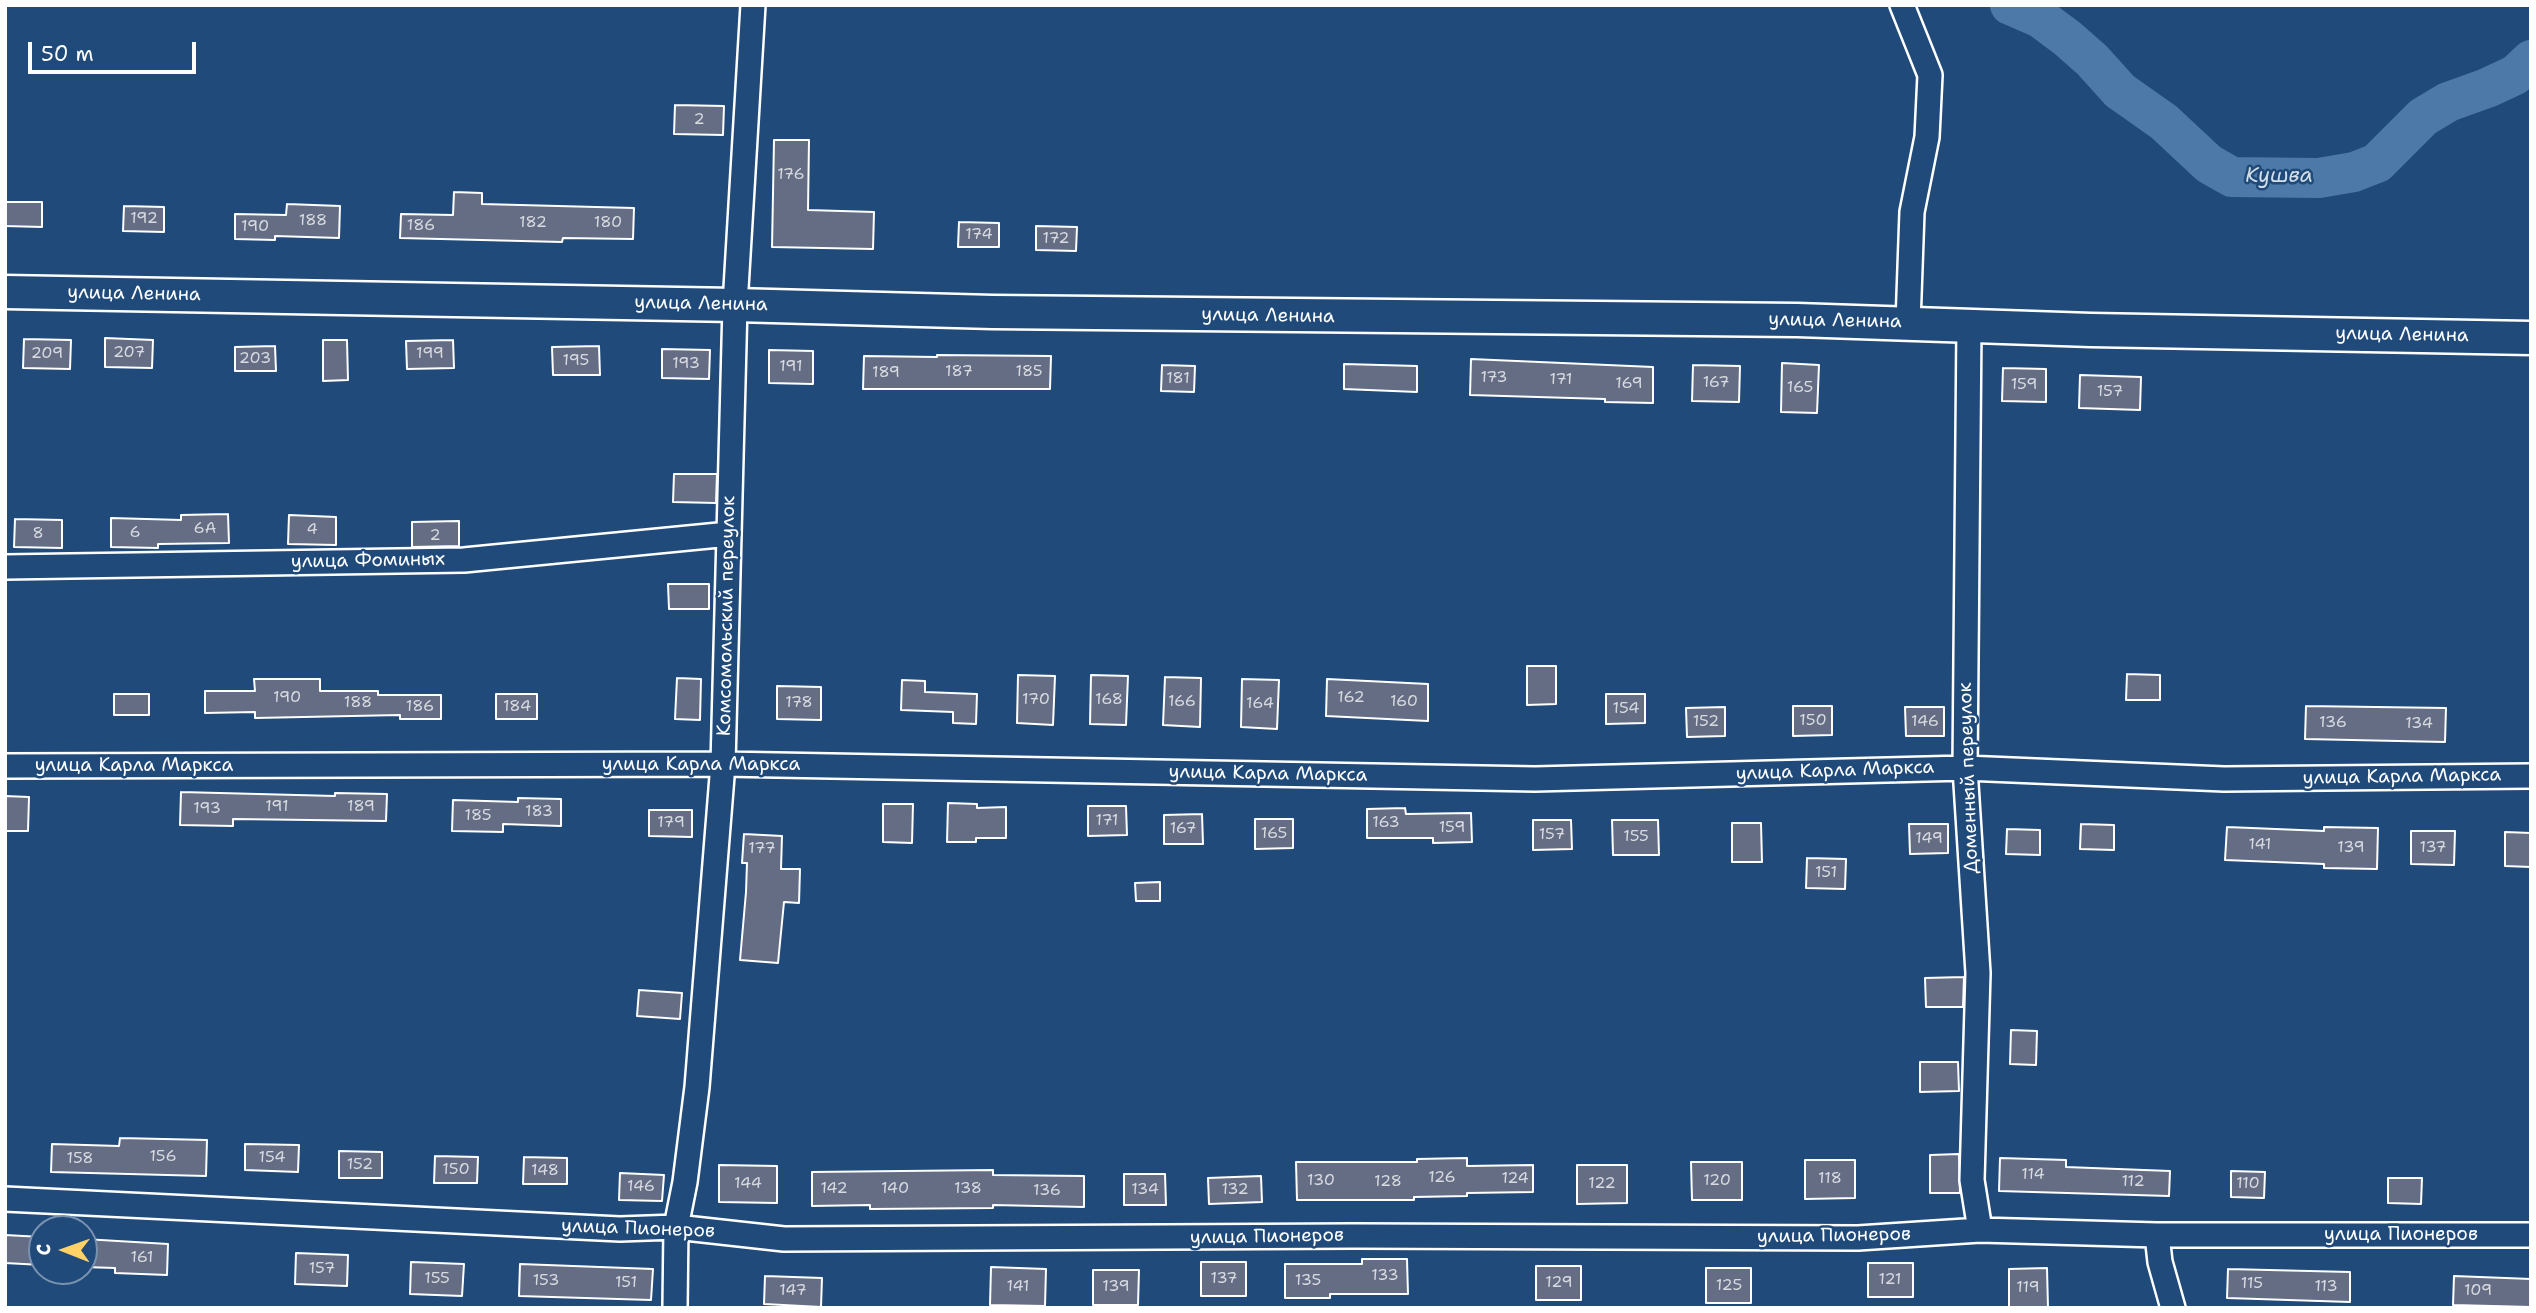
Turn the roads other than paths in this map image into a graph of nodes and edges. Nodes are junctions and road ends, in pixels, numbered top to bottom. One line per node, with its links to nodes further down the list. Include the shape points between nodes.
1 (753, 5): 4 (street, Комсомольский переулок)
2 (1902, 5): 5 (street, via 1930,75 1927,137 1912,212)
3 (5, 292): 4 (main road, улица Ленина)
4 (735, 305): 5 (main road, улица Ленина); 8 (street, Комсомольский переулок)
5 (1908, 323): 6 (main road, улица Ленина)
6 (1969, 325): 7 (main road, улица Ленина); 12 (street, Доменный переулок)
7 (2531, 338)
8 (729, 534): 9 (street, улица Фоминых, via 464,560); 10 (street, Комсомольский переулок)
9 (5, 568)
10 (723, 764): 11 (street, улица Карла Маркса); 12 (street, улица Карла Маркса, via 1535,779); 15 (street, Комсомольский переулок, via 697,1087)
11 (5, 766)
12 (1965, 768): 13 (street, улица Карла Маркса, via 2224,779); 16 (street, Доменный переулок, via 1978,973 1972,1180)
13 (2531, 776)
14 (5, 1199): 15 (street, улица Пионеров, via 606,1229)
15 (676, 1227): 16 (street, улица Пионеров, via 784,1239 1858,1238); 19 (street, Комсомольский переулок)
16 (1980, 1230): 17 (street, улица Пионеров)
17 (2157, 1235): 18 (street, улица Пионеров); 20 (street)
18 (2531, 1235)
19 (675, 1308)
20 (2174, 1308)

